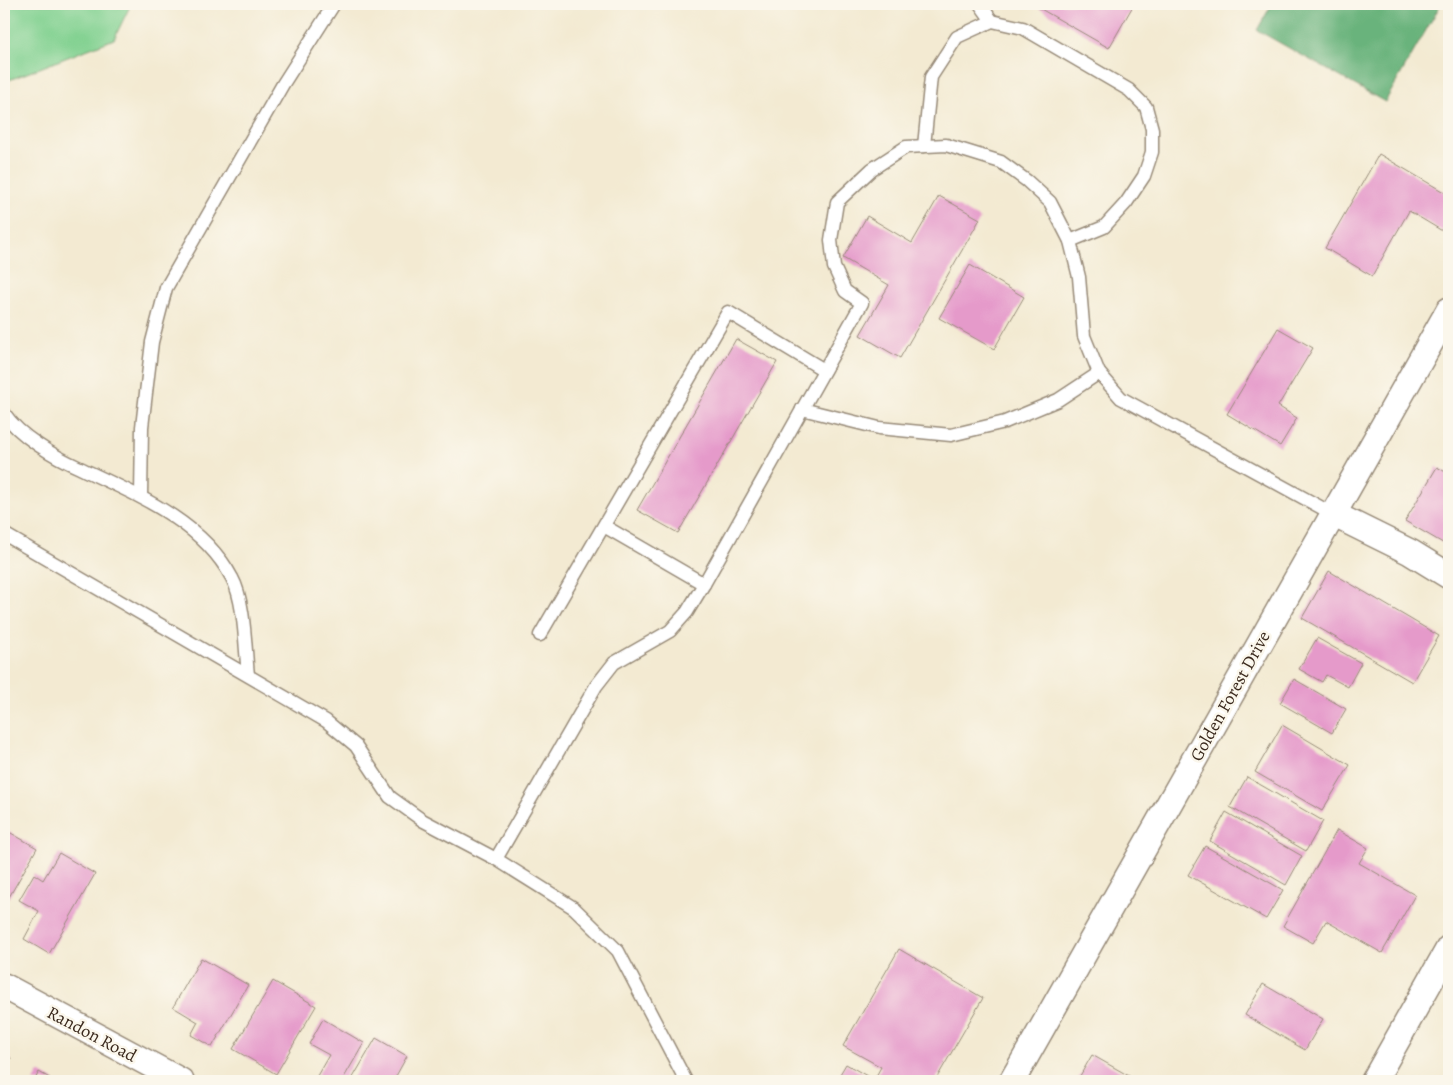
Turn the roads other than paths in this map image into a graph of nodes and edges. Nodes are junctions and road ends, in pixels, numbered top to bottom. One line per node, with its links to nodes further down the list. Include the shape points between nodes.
1 (334, 4): 11 (lane, via 283,84 166,288 152,342 142,427)
2 (980, 4): 3 (lane)
3 (992, 21): 4 (lane, via 957,37 931,77); 5 (lane, via 1023,28 1129,90 1146,107 1152,129 1152,152 1144,176 1104,227)
4 (924, 146): 5 (lane, via 946,145 1001,162 1050,202); 7 (lane, via 906,147 872,169 836,202 831,240 834,267 845,291 862,303)
5 (1070, 241): 8 (lane, via 1079,277 1084,336)
6 (1449, 310): 12 (street, Golden Forest Drive)
7 (824, 370): 9 (lane); 13 (lane, via 728,312)
8 (1099, 373): 9 (lane, via 1058,400 1005,422 951,435 879,428); 12 (lane, via 1121,398)
9 (802, 409): 16 (lane)
10 (6, 421): 11 (lane, via 57,457)
11 (141, 497): 18 (lane, via 186,526 215,552 233,579 242,616)
12 (1333, 514): 15 (street, via 1410,552); 24 (street, Golden Forest Drive)
13 (604, 526): 16 (lane); 17 (lane)
14 (4, 534): 18 (lane)
15 (1449, 576)
16 (704, 584): 19 (lane, via 687,612 670,631 614,663 596,686)
17 (540, 635)
18 (248, 675): 19 (lane, via 326,721 356,746 390,797 422,820)
19 (496, 859): 23 (lane, via 574,908 618,951)
20 (1449, 948): 25 (street)
21 (4, 986): 22 (street, Randon Road)
22 (174, 1080)
23 (686, 1081)
24 (1012, 1081)
25 (1374, 1081)

